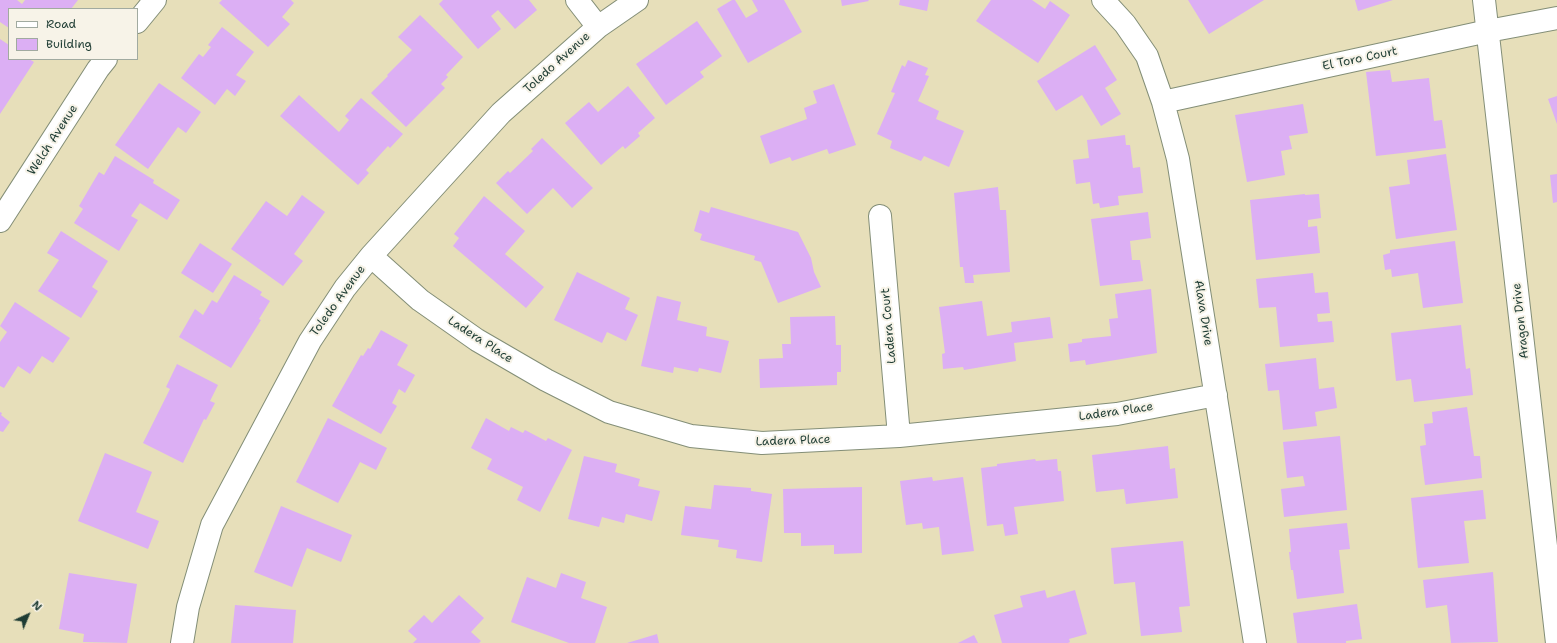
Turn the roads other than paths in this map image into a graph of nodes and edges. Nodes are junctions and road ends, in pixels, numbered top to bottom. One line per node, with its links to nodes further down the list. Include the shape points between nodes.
1 (155, 0): 7 (street)
2 (577, 0): 8 (street)
3 (637, 0): 8 (street)
4 (1103, 0): 11 (street, Alava Drive, via 1125,24 1147,56)
5 (1484, 0): 9 (street, Aragon Drive)
6 (1557, 18): 9 (street, El Toro Court)
7 (138, 21)
8 (598, 27): 15 (street, Toledo Avenue, via 502,113)
9 (1488, 31): 11 (street, El Toro Court); 20 (street, Aragon Drive)
10 (105, 60): 12 (street, Welch Avenue)
11 (1163, 102): 16 (street, Alava Drive, via 1178,159)
12 (7, 195): 14 (street, Welch Avenue)
13 (880, 216): 17 (street, Ladera Court)
14 (0, 222)
15 (371, 256): 17 (street, Ladera Place, via 420,300 477,340 546,380 609,412 691,436 762,443); 18 (street, Toledo Avenue, via 345,288 310,340 212,525 188,606)
16 (1216, 394): 17 (street, Ladera Place, via 1117,414); 19 (street, Alava Drive)
17 (899, 436)
18 (182, 643)
19 (1255, 643)
20 (1557, 643)

